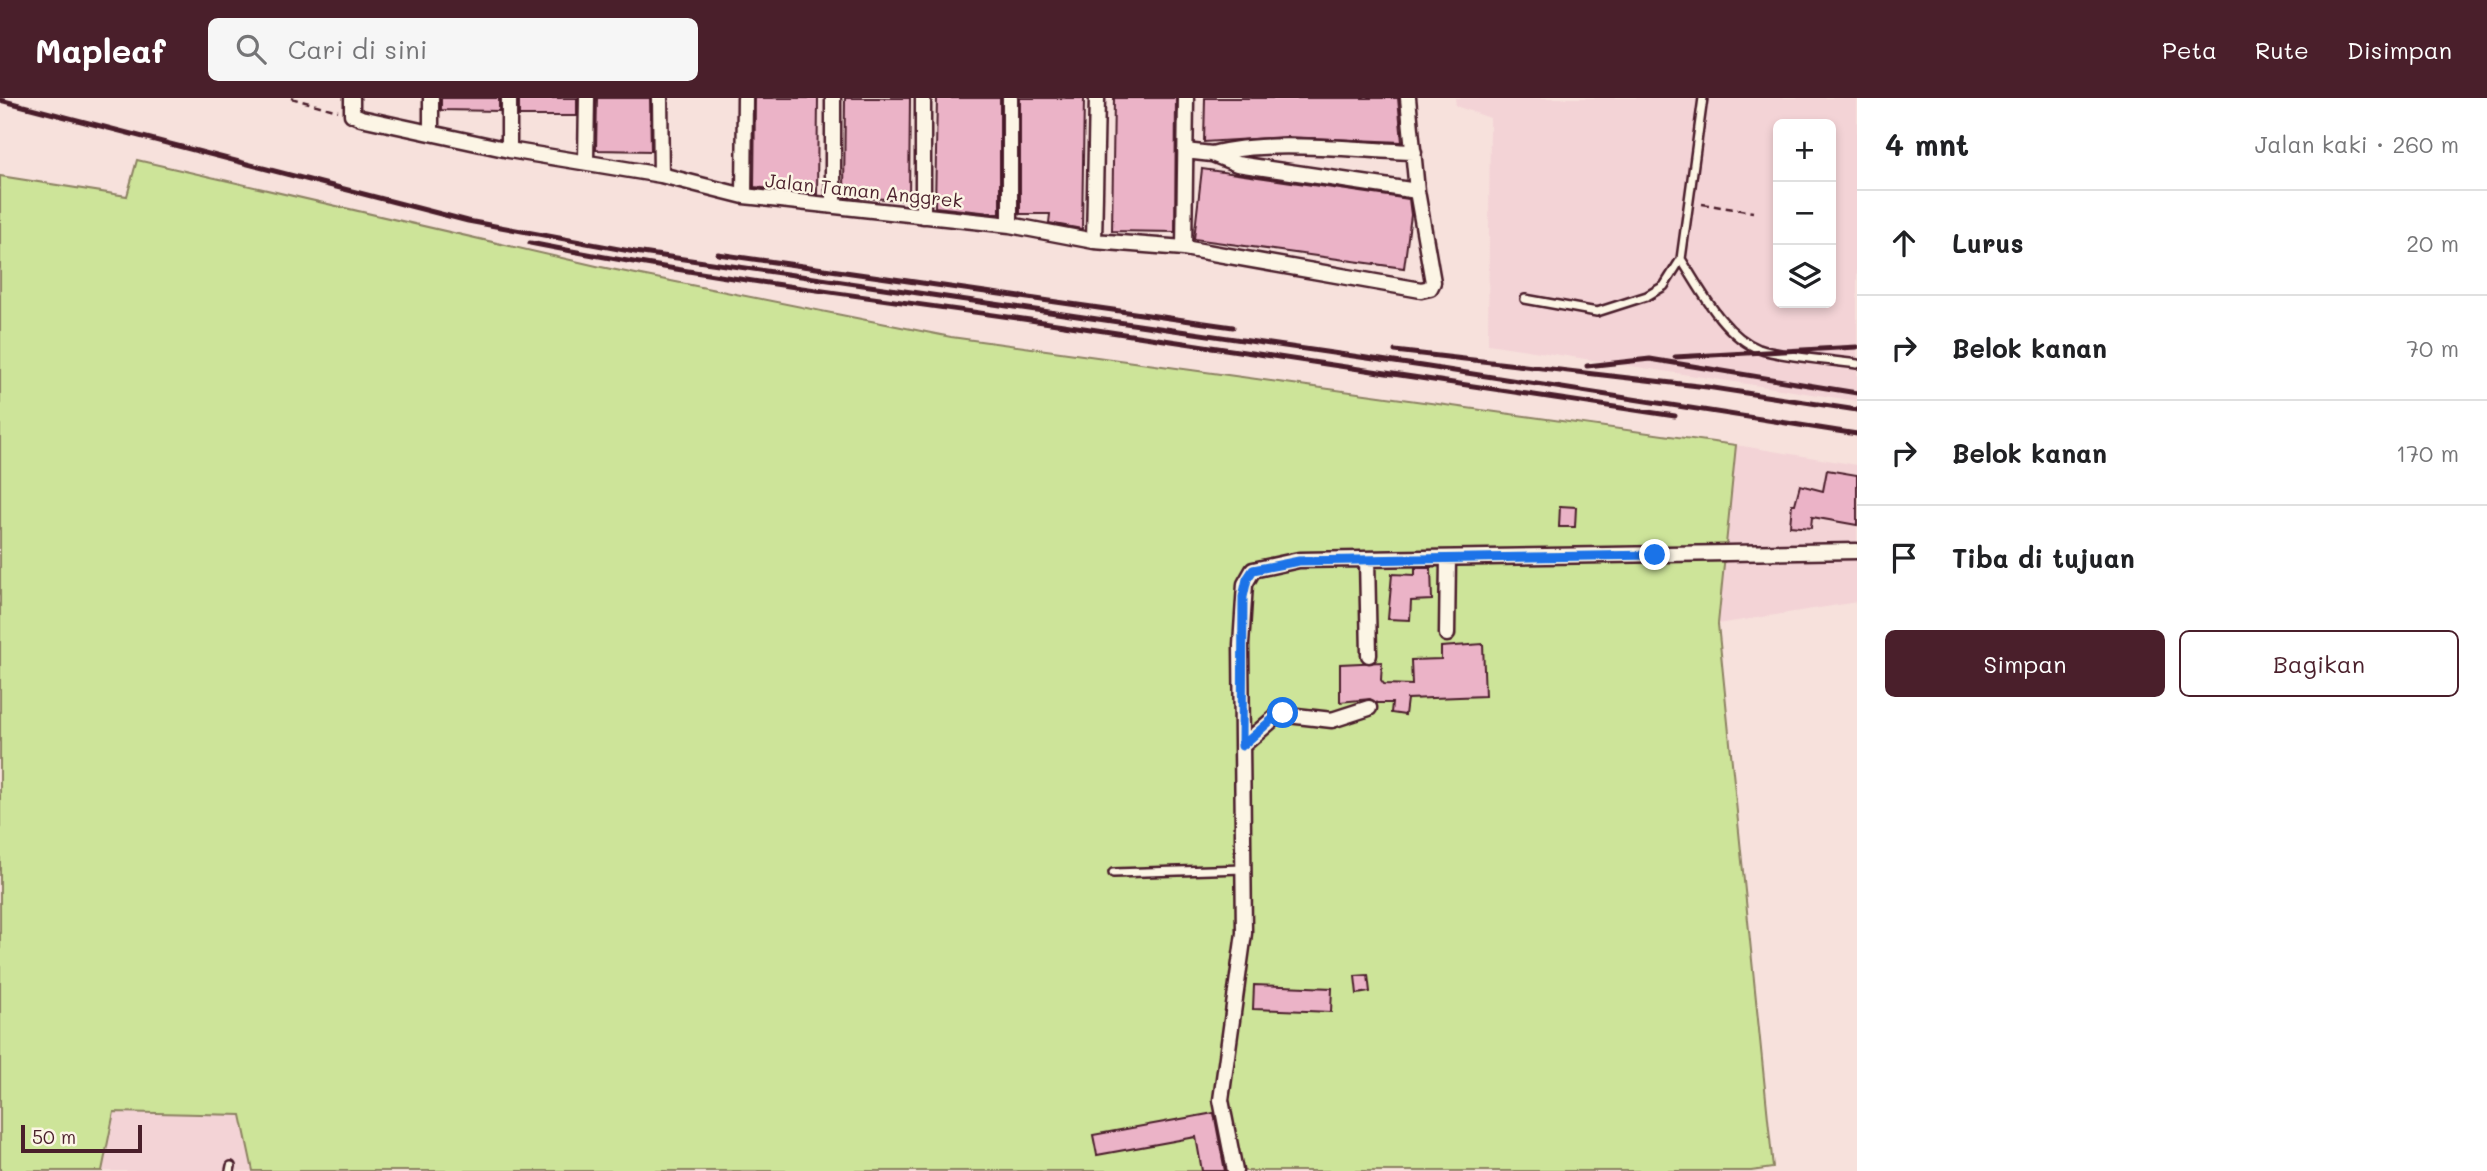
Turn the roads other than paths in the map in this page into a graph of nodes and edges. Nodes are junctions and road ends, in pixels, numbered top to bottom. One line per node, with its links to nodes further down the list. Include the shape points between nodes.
1 (352, 98): 14 (street, Jalan Taman Anggrek, via 352,114)
2 (431, 98): 14 (street)
3 (509, 98): 15 (street)
4 (587, 98): 19 (street)
5 (660, 98): 20 (street)
6 (745, 98): 22 (street)
7 (833, 98): 23 (street)
8 (923, 98): 24 (street)
9 (1010, 98): 25 (street)
10 (1097, 98): 26 (street)
11 (1186, 98): 16 (street)
12 (1408, 98): 17 (street)
13 (1703, 98): 28 (lane)
14 (431, 132): 15 (street, Jalan Taman Anggrek)
15 (509, 150): 19 (street, Jalan Taman Anggrek)
16 (1185, 151): 18 (street); 27 (street)
17 (1413, 152): 18 (street, via 1272,148); 21 (street)
18 (1212, 154): 21 (street, via 1237,163)
19 (586, 160): 20 (street, Jalan Taman Anggrek)
20 (661, 175): 22 (street, Jalan Taman Anggrek)
21 (1417, 191): 27 (street, Jalan Taman Anggrek, via 1433,282 1430,288)
22 (744, 196): 23 (street, Jalan Taman Anggrek)
23 (833, 204): 24 (street, Jalan Taman Anggrek)
24 (923, 216): 25 (street, Jalan Taman Anggrek)
25 (1010, 225): 26 (street, Jalan Taman Anggrek)
26 (1094, 241): 27 (street, Jalan Taman Anggrek)
27 (1184, 248)
28 (1681, 259): 29 (lane, via 1664,286 1597,312); 30 (lane, via 1715,311 1760,349)
29 (1525, 299)
30 (1857, 364)
31 (1857, 551): 32 (street)
32 (1448, 558): 33 (street); 34 (street)
33 (1367, 559): 35 (street); 37 (street, via 1271,564 1253,570 1247,579 1241,645)
34 (1447, 634)
35 (1368, 655)
36 (1369, 708): 37 (street, via 1332,720 1279,714)
37 (1242, 746): 38 (street)
38 (1245, 869): 39 (lane); 40 (street, via 1240,975 1221,1100)
39 (1113, 873)
40 (1235, 1171)

